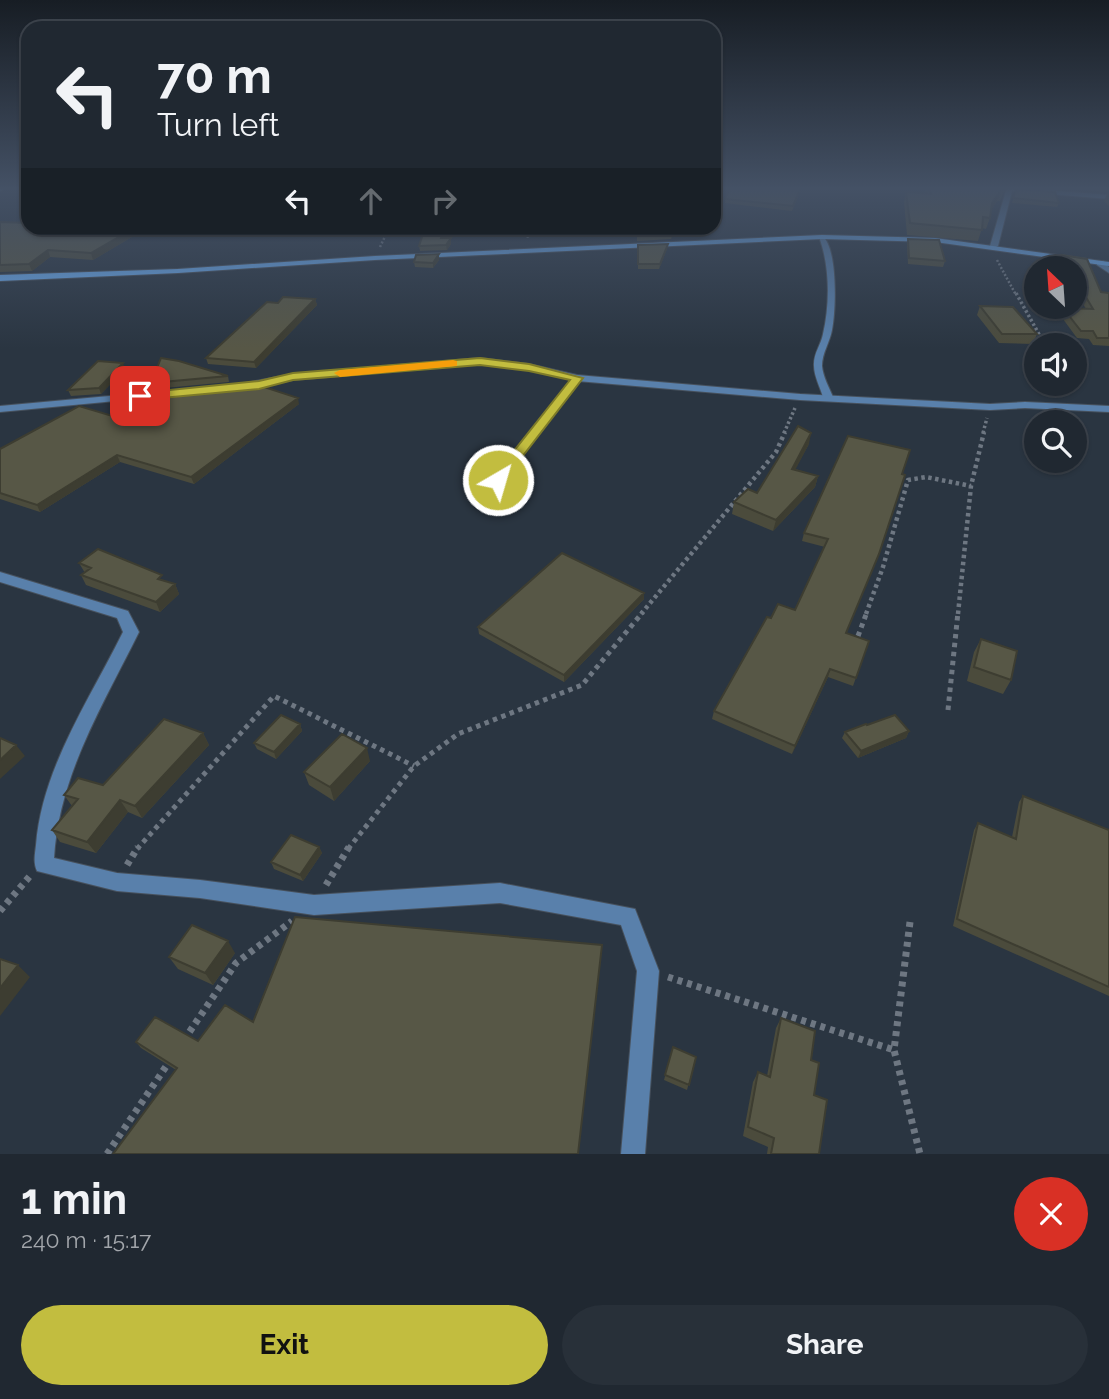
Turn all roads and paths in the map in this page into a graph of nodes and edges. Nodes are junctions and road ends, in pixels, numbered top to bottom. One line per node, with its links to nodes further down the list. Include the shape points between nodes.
1 (740, 241): 8 (main road)
2 (824, 241): 14 (lane, via 831,282 826,338 818,367)
3 (934, 241): 5 (main road)
4 (995, 241): 5 (street)
5 (994, 246): 6 (main road); 9 (path, via 994,256)
6 (1105, 264): 7 (street)
7 (1109, 271)
8 (0, 278)
9 (1038, 333)
10 (577, 378): 11 (street, via 480,361 293,377); 13 (street); 18 (lane)
11 (231, 388)
12 (176, 393): 16 (street)
13 (800, 397): 14 (street); 23 (path, via 776,452 582,685 458,734)
14 (828, 397): 15 (street)
15 (990, 407): 17 (street); 19 (path)
16 (0, 409)
17 (1109, 409)
18 (498, 480)
19 (971, 486): 21 (path, via 926,477 908,480); 22 (path)
20 (0, 577): 24 (street, via 123,615 131,632 65,766 44,841)
21 (858, 636)
22 (948, 710)
23 (414, 766): 25 (path, via 274,696 143,839); 26 (path, via 344,854)
24 (44, 864): 25 (street); 27 (path)
25 (117, 882): 26 (street)
26 (314, 905): 29 (street, via 500,893 628,916); 30 (path, via 236,963)
27 (0, 911)
28 (910, 922): 31 (path)
29 (648, 971): 31 (path); 34 (street)
30 (183, 1041)
31 (894, 1050): 35 (path)
32 (175, 1053): 33 (path)
33 (107, 1154)
34 (634, 1154)
35 (920, 1154)

